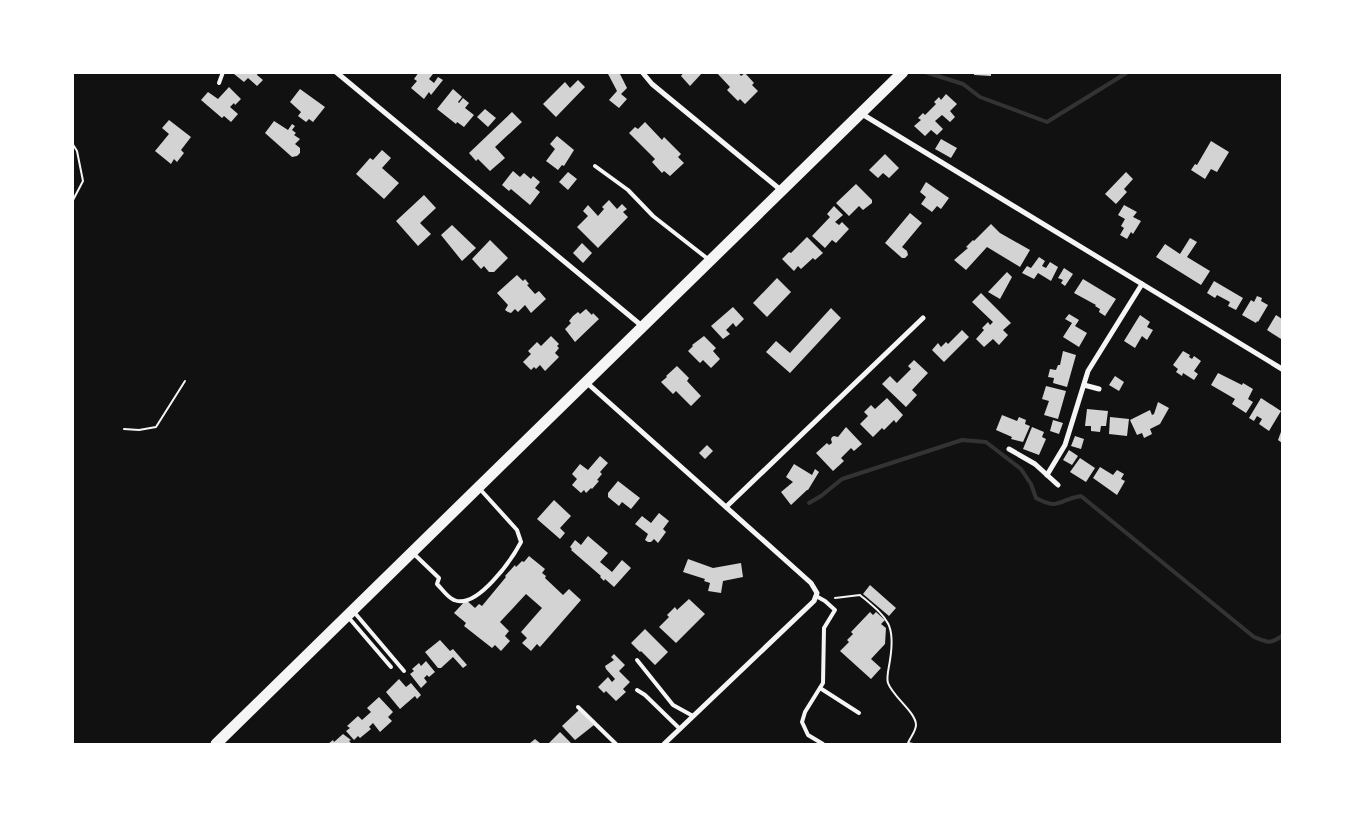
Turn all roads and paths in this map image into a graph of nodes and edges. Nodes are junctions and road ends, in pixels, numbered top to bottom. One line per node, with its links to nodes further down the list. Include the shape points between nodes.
1 (223, 72): 5 (lane)
2 (336, 72): 14 (street)
3 (642, 72): 9 (street, via 652,84)
4 (899, 74): 6 (highway)
5 (219, 83)
6 (861, 113): 9 (highway); 12 (street)
7 (72, 143): 10 (path, via 77,151 83,180)
8 (595, 166): 11 (lane, via 628,190 653,216)
9 (782, 191): 11 (highway)
10 (72, 202)
11 (710, 261): 14 (highway)
12 (1142, 284): 15 (street); 18 (street, via 1092,363)
13 (923, 318): 25 (street)
14 (643, 326): 17 (highway)
15 (1282, 369)
16 (185, 381): 20 (path, via 156,427)
17 (586, 382): 24 (highway); 25 (street)
18 (1084, 385): 19 (street); 22 (street, via 1065,445)
19 (1099, 389)
20 (124, 429)
21 (1008, 449): 22 (street, via 1035,464)
22 (1046, 475): 23 (street)
23 (1058, 485)
24 (479, 488): 26 (highway); 26 (lane, via 518,530 521,542 513,558 483,592 461,601 454,600 437,584 438,578)
25 (726, 507): 27 (street, via 812,583)
26 (413, 552): 28 (highway)
27 (816, 594): 32 (lane, via 835,610 824,628 824,679); 36 (street, via 814,601); 42 (path, via 828,599 860,595 885,616 893,645 887,681 914,719 916,726 908,743)
28 (350, 613): 30 (lane); 31 (lane); 38 (highway)
29 (637, 660): 36 (lane, via 673,705)
30 (391, 667)
31 (404, 671)
32 (820, 688): 35 (lane); 41 (lane, via 804,712 802,722 808,735)
33 (636, 690): 37 (lane)
34 (578, 707): 39 (lane)
35 (859, 713)
36 (693, 716): 37 (street)
37 (680, 729): 40 (street)
38 (216, 744)
39 (616, 744)
40 (664, 744)
41 (823, 744)
42 (913, 744)

